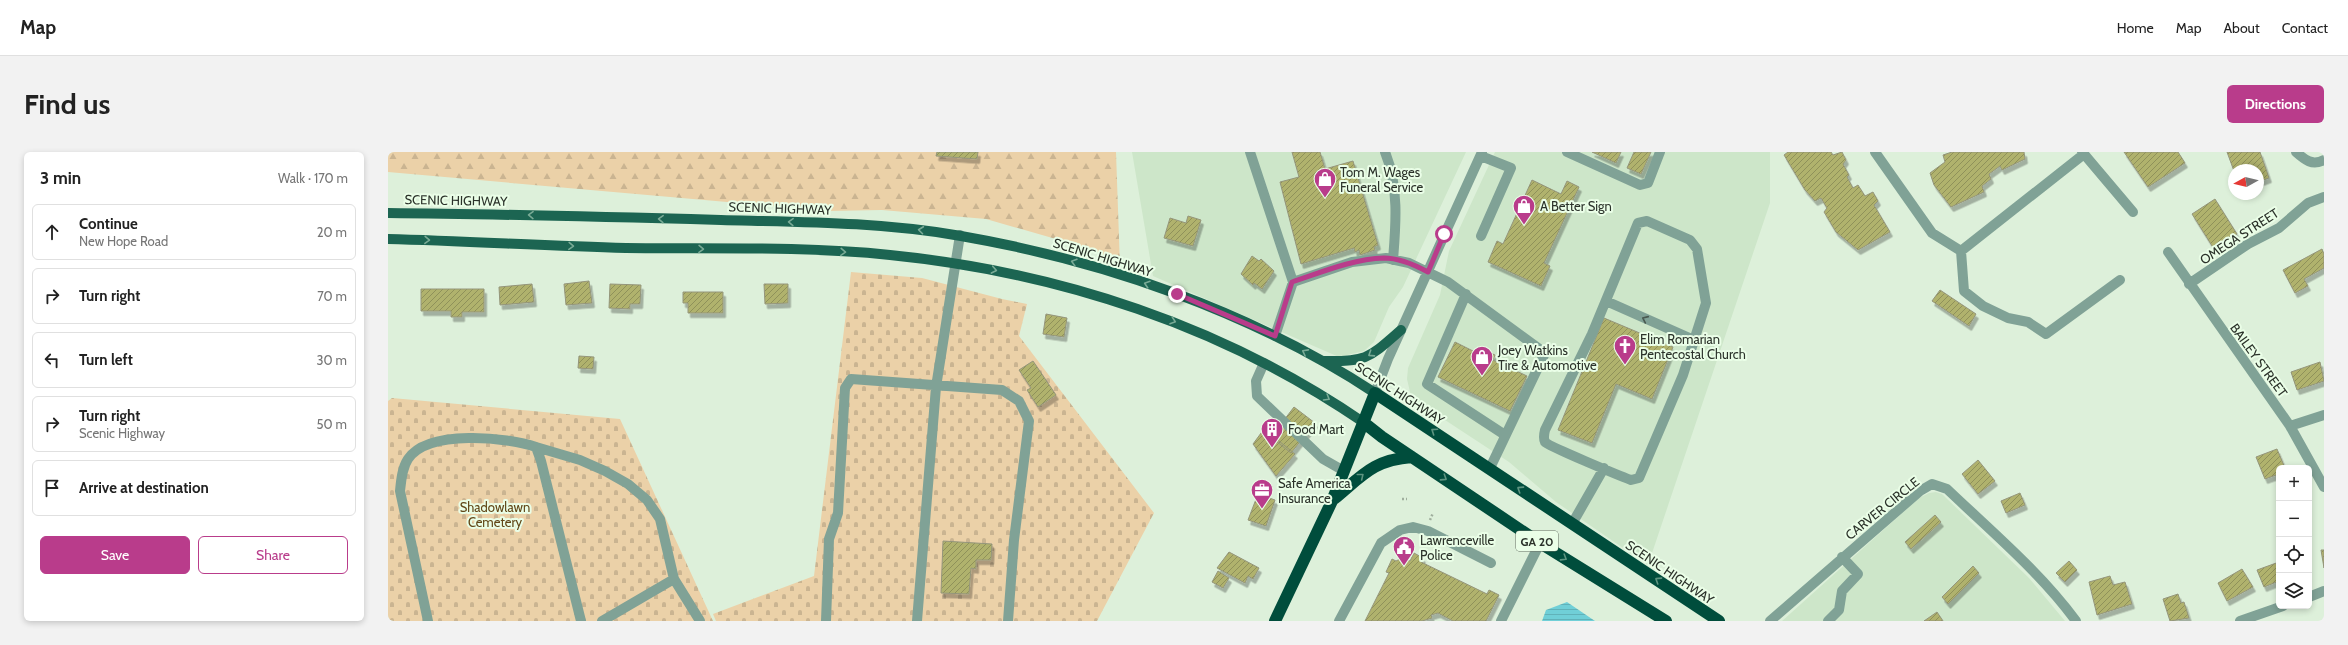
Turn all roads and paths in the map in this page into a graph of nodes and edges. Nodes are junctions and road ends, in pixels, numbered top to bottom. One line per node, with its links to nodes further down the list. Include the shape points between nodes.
1 (1250, 152): 22 (street)
2 (1385, 152): 18 (street, via 1390,164 1397,218)
3 (1567, 152): 4 (street, via 1640,185 1648,183)
4 (1660, 152)
5 (1875, 152): 16 (street, via 1932,233)
6 (2296, 152): 9 (street, via 2313,163)
7 (2083, 153): 11 (street); 16 (street)
8 (1482, 154): 14 (street, via 1511,168); 20 (street)
9 (2324, 160)
10 (2324, 197): 23 (street, OMEGA STREET, via 2308,203 2279,228 2248,244)
11 (2133, 212)
12 (388, 213): 13 (main road, SCENIC HIGHWAY, one-way to 12, via 851,224 516,214)
13 (960, 236): 19 (street); 27 (main road, SCENIC HIGHWAY, one-way to 13, via 1177,294 1119,275 1051,255)
14 (1481, 236)
15 (388, 240): 19 (main road, one-way to 19, via 623,248 825,251)
16 (1961, 252): 21 (street, via 1964,291 1983,306 2008,318 2028,322 2046,334)
17 (2168, 252): 23 (street, BAILEY STREET)
18 (1393, 260): 20 (street, via 1409,263); 22 (street, via 1386,258 1352,262)
19 (956, 262): 30 (main road, one-way to 30, via 1089,292 1178,323); 31 (street)
20 (1428, 272): 24 (street); 26 (street)
21 (2120, 280)
22 (1292, 282): 27 (street)
23 (2189, 284): 35 (street, BAILEY STREET)
24 (1466, 294): 36 (street, via 1545,353); 36 (street, via 1428,384)
25 (1606, 301): 28 (street, one-way to 25); 28 (street, via 1638,223 1647,221 1690,240 1697,249 1706,303); 40 (street, via 1545,430 1544,438 1546,444)
26 (1401, 330): 29 (main road, one-way to 29, via 1366,358); 32 (street)
27 (1275, 336): 29 (main road, SCENIC HIGHWAY, one-way to 27)
28 (1694, 340): 40 (street, via 1683,375 1639,478 1631,480)
29 (1320, 361): 32 (main road, SCENIC HIGHWAY)
30 (1264, 363): 34 (main road, one-way to 34, via 1330,400); 41 (street, via 1256,381 1257,396 1323,459)
31 (936, 387): 60 (street, via 850,379 846,388 838,513 830,539); 61 (street); 62 (street, via 1002,390 1019,401 1029,421 1014,540)
32 (1374, 393): 34 (highway); 39 (highway, SCENIC HIGHWAY / GA 20, one-way to 32)
33 (2324, 415): 35 (street)
34 (1363, 422): 38 (highway); 41 (highway)
35 (2290, 426): 42 (street, BAILEY STREET)
36 (1505, 435): 39 (street)
37 (536, 447): 52 (street, via 580,460 605,471 628,484 647,500 660,518); 56 (street, via 504,439 443,440 420,449 408,458 402,474 400,491); 57 (street)
38 (1412, 457): 45 (highway, one-way to 38, via 1374,466 1391,459); 49 (highway, GA 20, one-way to 49)
39 (1490, 468): 48 (highway, SCENIC HIGHWAY / GA 20, one-way to 39)
40 (1604, 468): 48 (street)
41 (1344, 471): 45 (highway)
42 (2324, 487)
43 (1402, 499): 44 (path)
44 (1407, 499)
45 (1332, 501): 63 (highway)
46 (1434, 514): 47 (path)
47 (1430, 521)
48 (1572, 524): 67 (highway, SCENIC HIGHWAY / GA 20, one-way to 48)
49 (1540, 542): 65 (street); 66 (highway, GA 20, one-way to 66)
50 (1842, 557): 68 (street, CARVER CIRCLE); 69 (street, via 1858,574 1842,591 1839,610); 70 (street, CARVER CIRCLE, via 1920,491 1932,484 1947,489 2041,581)
51 (1491, 563): 64 (street, via 1428,531 1413,528 1400,530 1381,543)
52 (674, 579): 58 (street); 59 (street)
53 (2324, 592): 54 (street)
54 (2312, 596)
55 (2276, 608): 71 (street)
56 (428, 621)
57 (581, 621)
58 (602, 621)
59 (700, 621)
60 (826, 621)
61 (917, 621)
62 (1008, 621)
63 (1275, 621)
64 (1339, 621)
65 (1501, 621)
66 (1666, 621)
67 (1719, 621)
68 (1770, 621)
69 (1828, 621)
70 (2076, 621)
71 (2240, 621)

